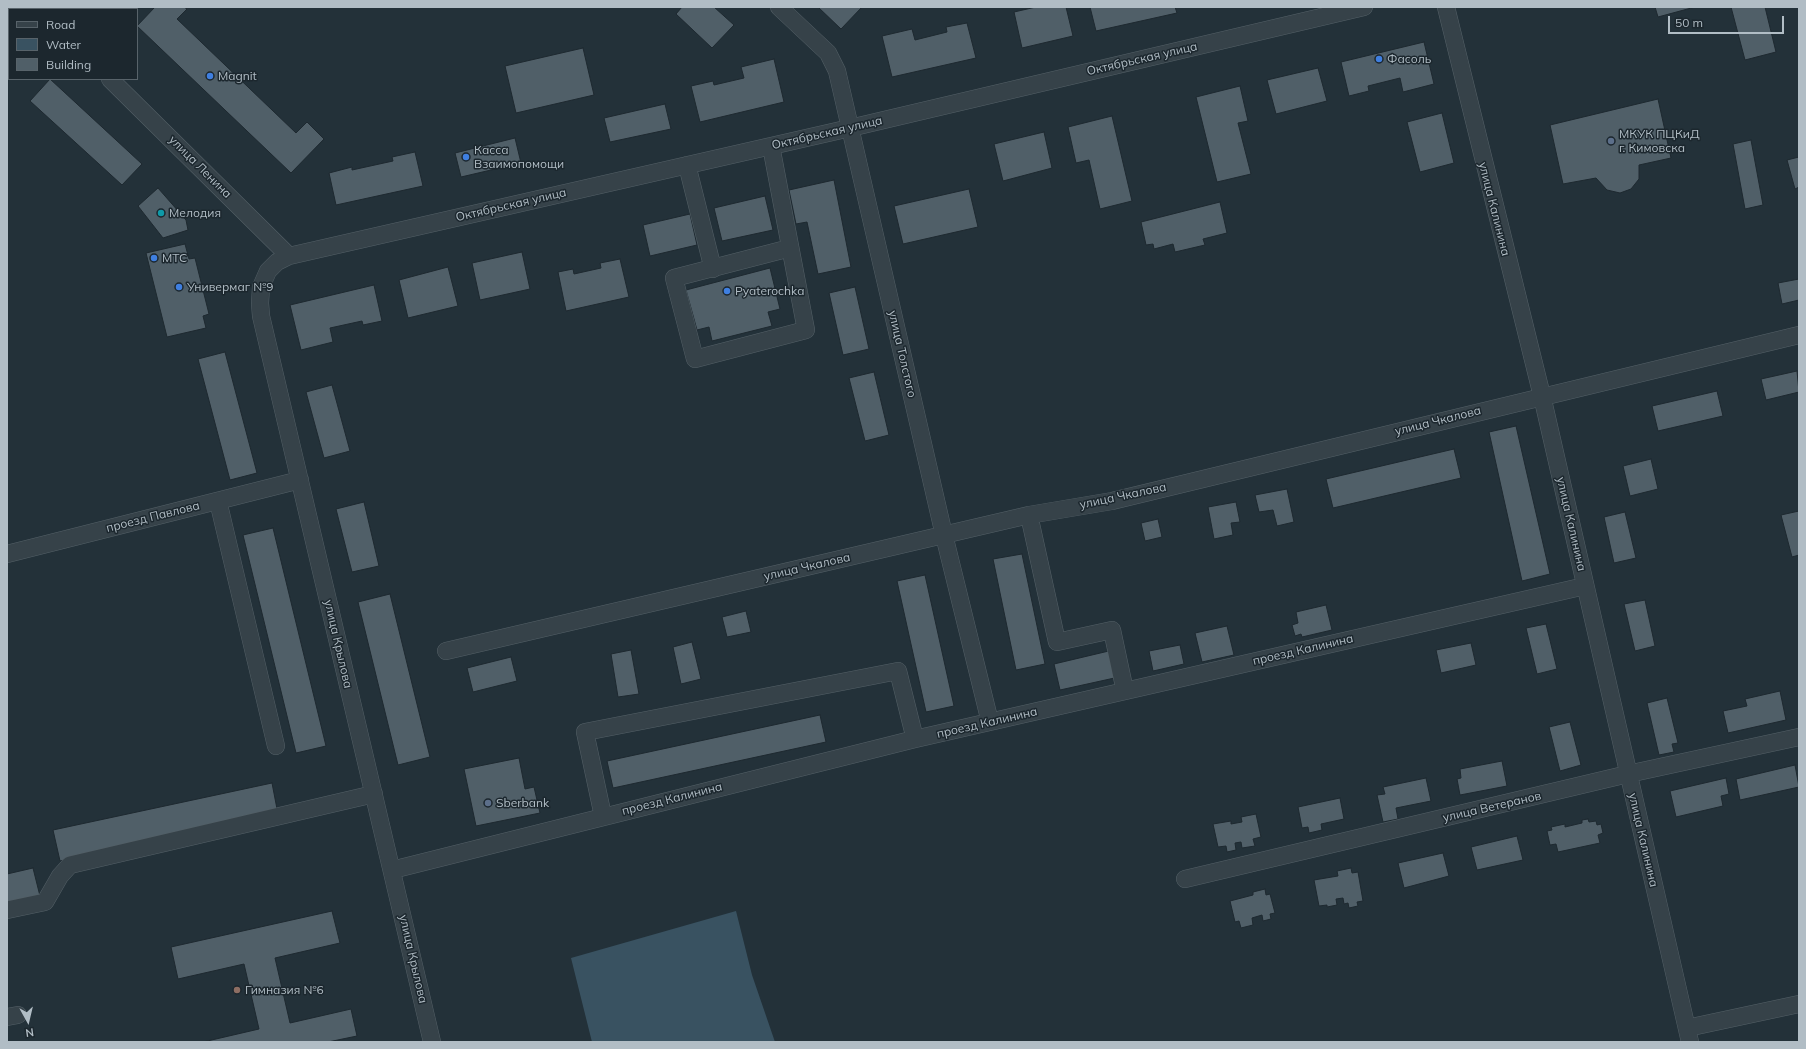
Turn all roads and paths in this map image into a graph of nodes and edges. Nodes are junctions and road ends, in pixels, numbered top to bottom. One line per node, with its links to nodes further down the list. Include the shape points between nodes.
1 (779, 7): 5 (street, улица Толстого, via 832,58)
2 (1364, 7): 5 (street, Октябрьская улица)
3 (1446, 7): 12 (street, улица Калинина)
4 (111, 80): 9 (street, улица Ленина)
5 (850, 128): 6 (street, Октябрьская улица); 16 (street, улица Толстого)
6 (771, 146): 7 (street, Октябрьская улица); 8 (street)
7 (687, 166): 9 (street, Октябрьская улица); 10 (street)
8 (790, 248): 10 (street); 10 (street, via 806,330 695,359 674,278)
9 (289, 256): 13 (street, улица Крылова, via 277,262 268,271 261,288 260,303)
10 (713, 269)
11 (1799, 335): 12 (street, улица Чкалова)
12 (1542, 396): 15 (street, улица Чкалова, via 1112,501); 18 (street, улица Калинина)
13 (300, 480): 14 (street, проезд Павлова); 26 (street, улица Крылова)
14 (218, 501): 17 (street, проезд Павлова); 24 (street)
15 (1030, 515): 16 (street, улица Чкалова); 20 (street, via 1057,642 1112,630)
16 (944, 535): 19 (street, улица Чкалова); 21 (street, улица Толстого)
17 (7, 554)
18 (1585, 586): 20 (street, проезд Калинина); 25 (street, улица Калинина)
19 (446, 651)
20 (1125, 691): 21 (street, проезд Калинина)
21 (990, 722): 23 (street, проезд Калинина)
22 (1799, 737): 25 (street, улица Ветеранов)
23 (915, 739): 27 (street, проезд Калинина); 27 (street, via 898,671 585,732)
24 (276, 746)
25 (1628, 774): 29 (street, улица Ветеранов); 32 (street, улица Калинина)
26 (374, 794): 28 (street, улица Крылова); 30 (street, via 70,865 60,876 45,902)
27 (603, 816): 28 (street, проезд Калинина)
28 (392, 870): 33 (street, улица Крылова)
29 (1185, 879)
30 (7, 910)
31 (1799, 1004): 32 (street)
32 (1688, 1035)
33 (432, 1042)

